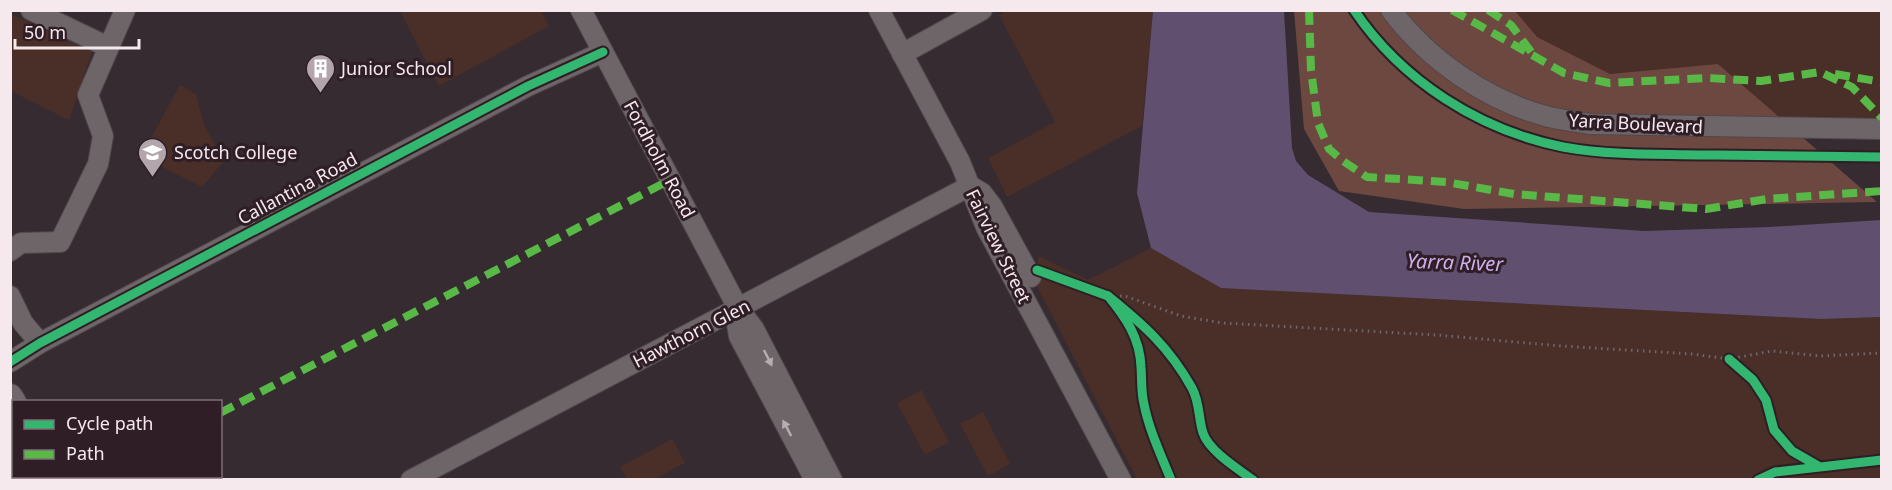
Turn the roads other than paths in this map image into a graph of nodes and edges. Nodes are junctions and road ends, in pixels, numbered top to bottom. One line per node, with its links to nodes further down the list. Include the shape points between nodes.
1 (31, 10): 8 (street)
2 (125, 10): 8 (street)
3 (582, 10): 7 (street, Fordholm Road)
4 (879, 10): 9 (street, Fairview Street)
5 (982, 10): 9 (street)
6 (1391, 10): 10 (street, Yarra Boulevard, via 1419,43 1449,68 1516,106 1549,117 1590,124)
7 (600, 46): 15 (street, Fordholm Road); 16 (street, Callantina Road, via 547,69 528,86)
8 (108, 47): 12 (street, via 88,95 103,136 98,164 60,242 21,243)
9 (902, 54): 11 (street, Fairview Street)
10 (1881, 129)
11 (970, 186): 13 (street, via 992,206); 15 (street, Hawthorn Glen); 21 (street, Fairview Street, via 986,227)
12 (10, 251)
13 (1031, 277)
14 (10, 296): 16 (street, via 23,323)
15 (738, 308): 18 (street, Hawthorn Glen); 19 (street, Fordholm Road, one-way to 15, via 740,336); 20 (street, Fordholm Road, one-way to 20, via 754,329)
16 (39, 342): 17 (street, Callantina Road)
17 (10, 362)
18 (411, 480)
19 (814, 480)
20 (831, 480)
21 (1122, 480)

